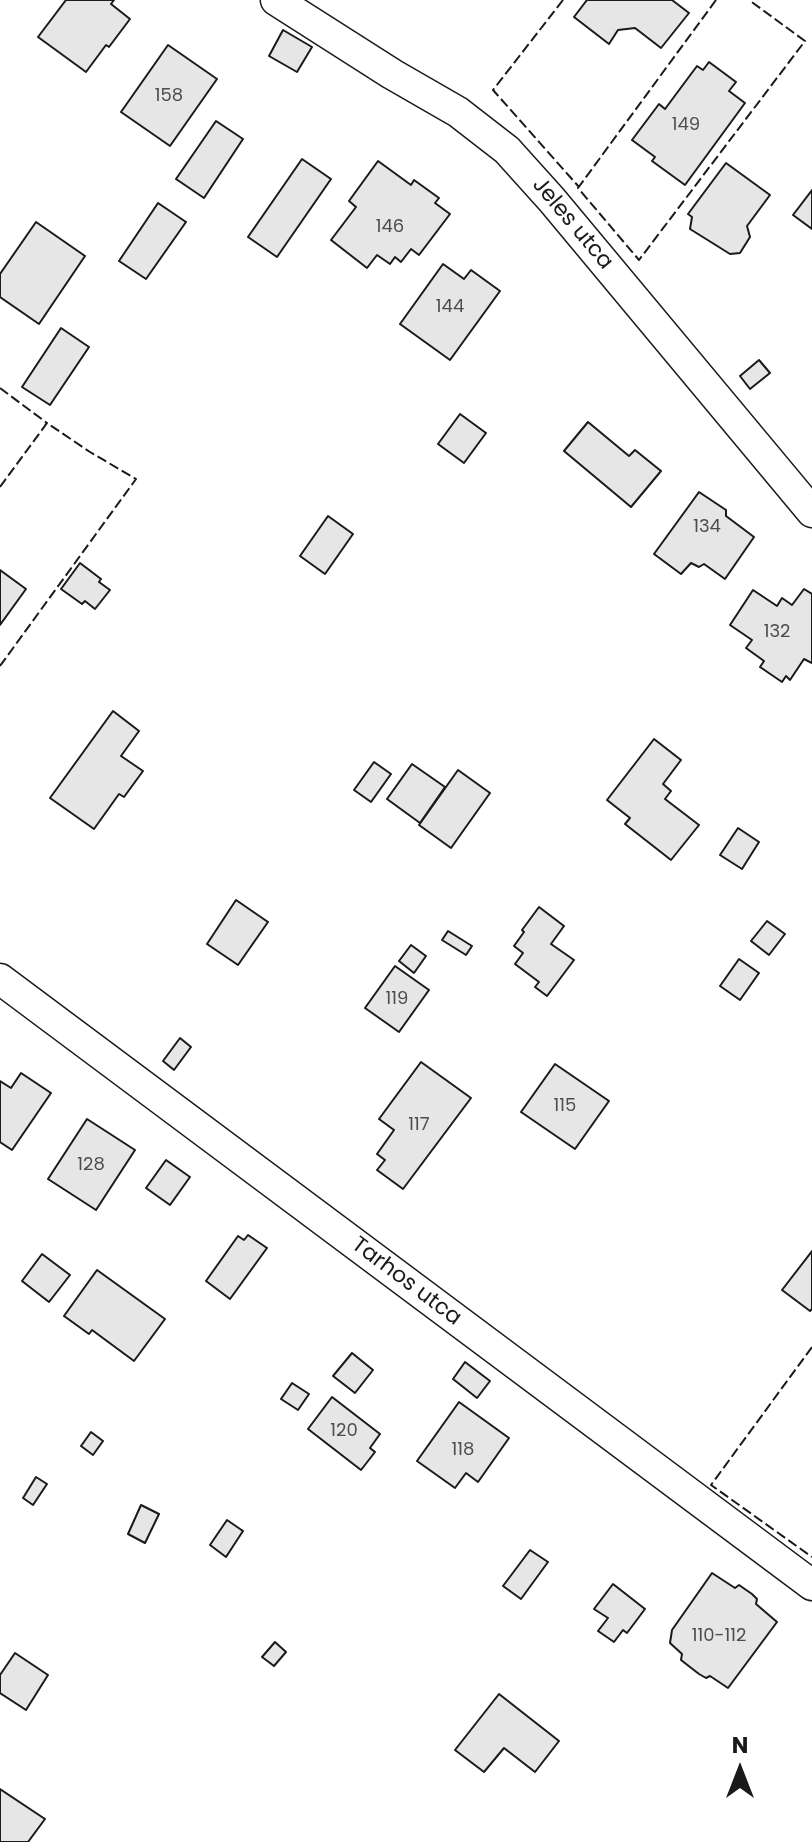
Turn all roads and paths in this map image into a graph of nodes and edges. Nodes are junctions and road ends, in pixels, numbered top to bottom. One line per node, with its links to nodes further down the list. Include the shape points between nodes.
1 (276, 0): 2 (street, Jeles utca, via 458,112 507,150)
2 (812, 512)
3 (0, 979): 4 (street, Tarhos utca)
4 (812, 1585)

